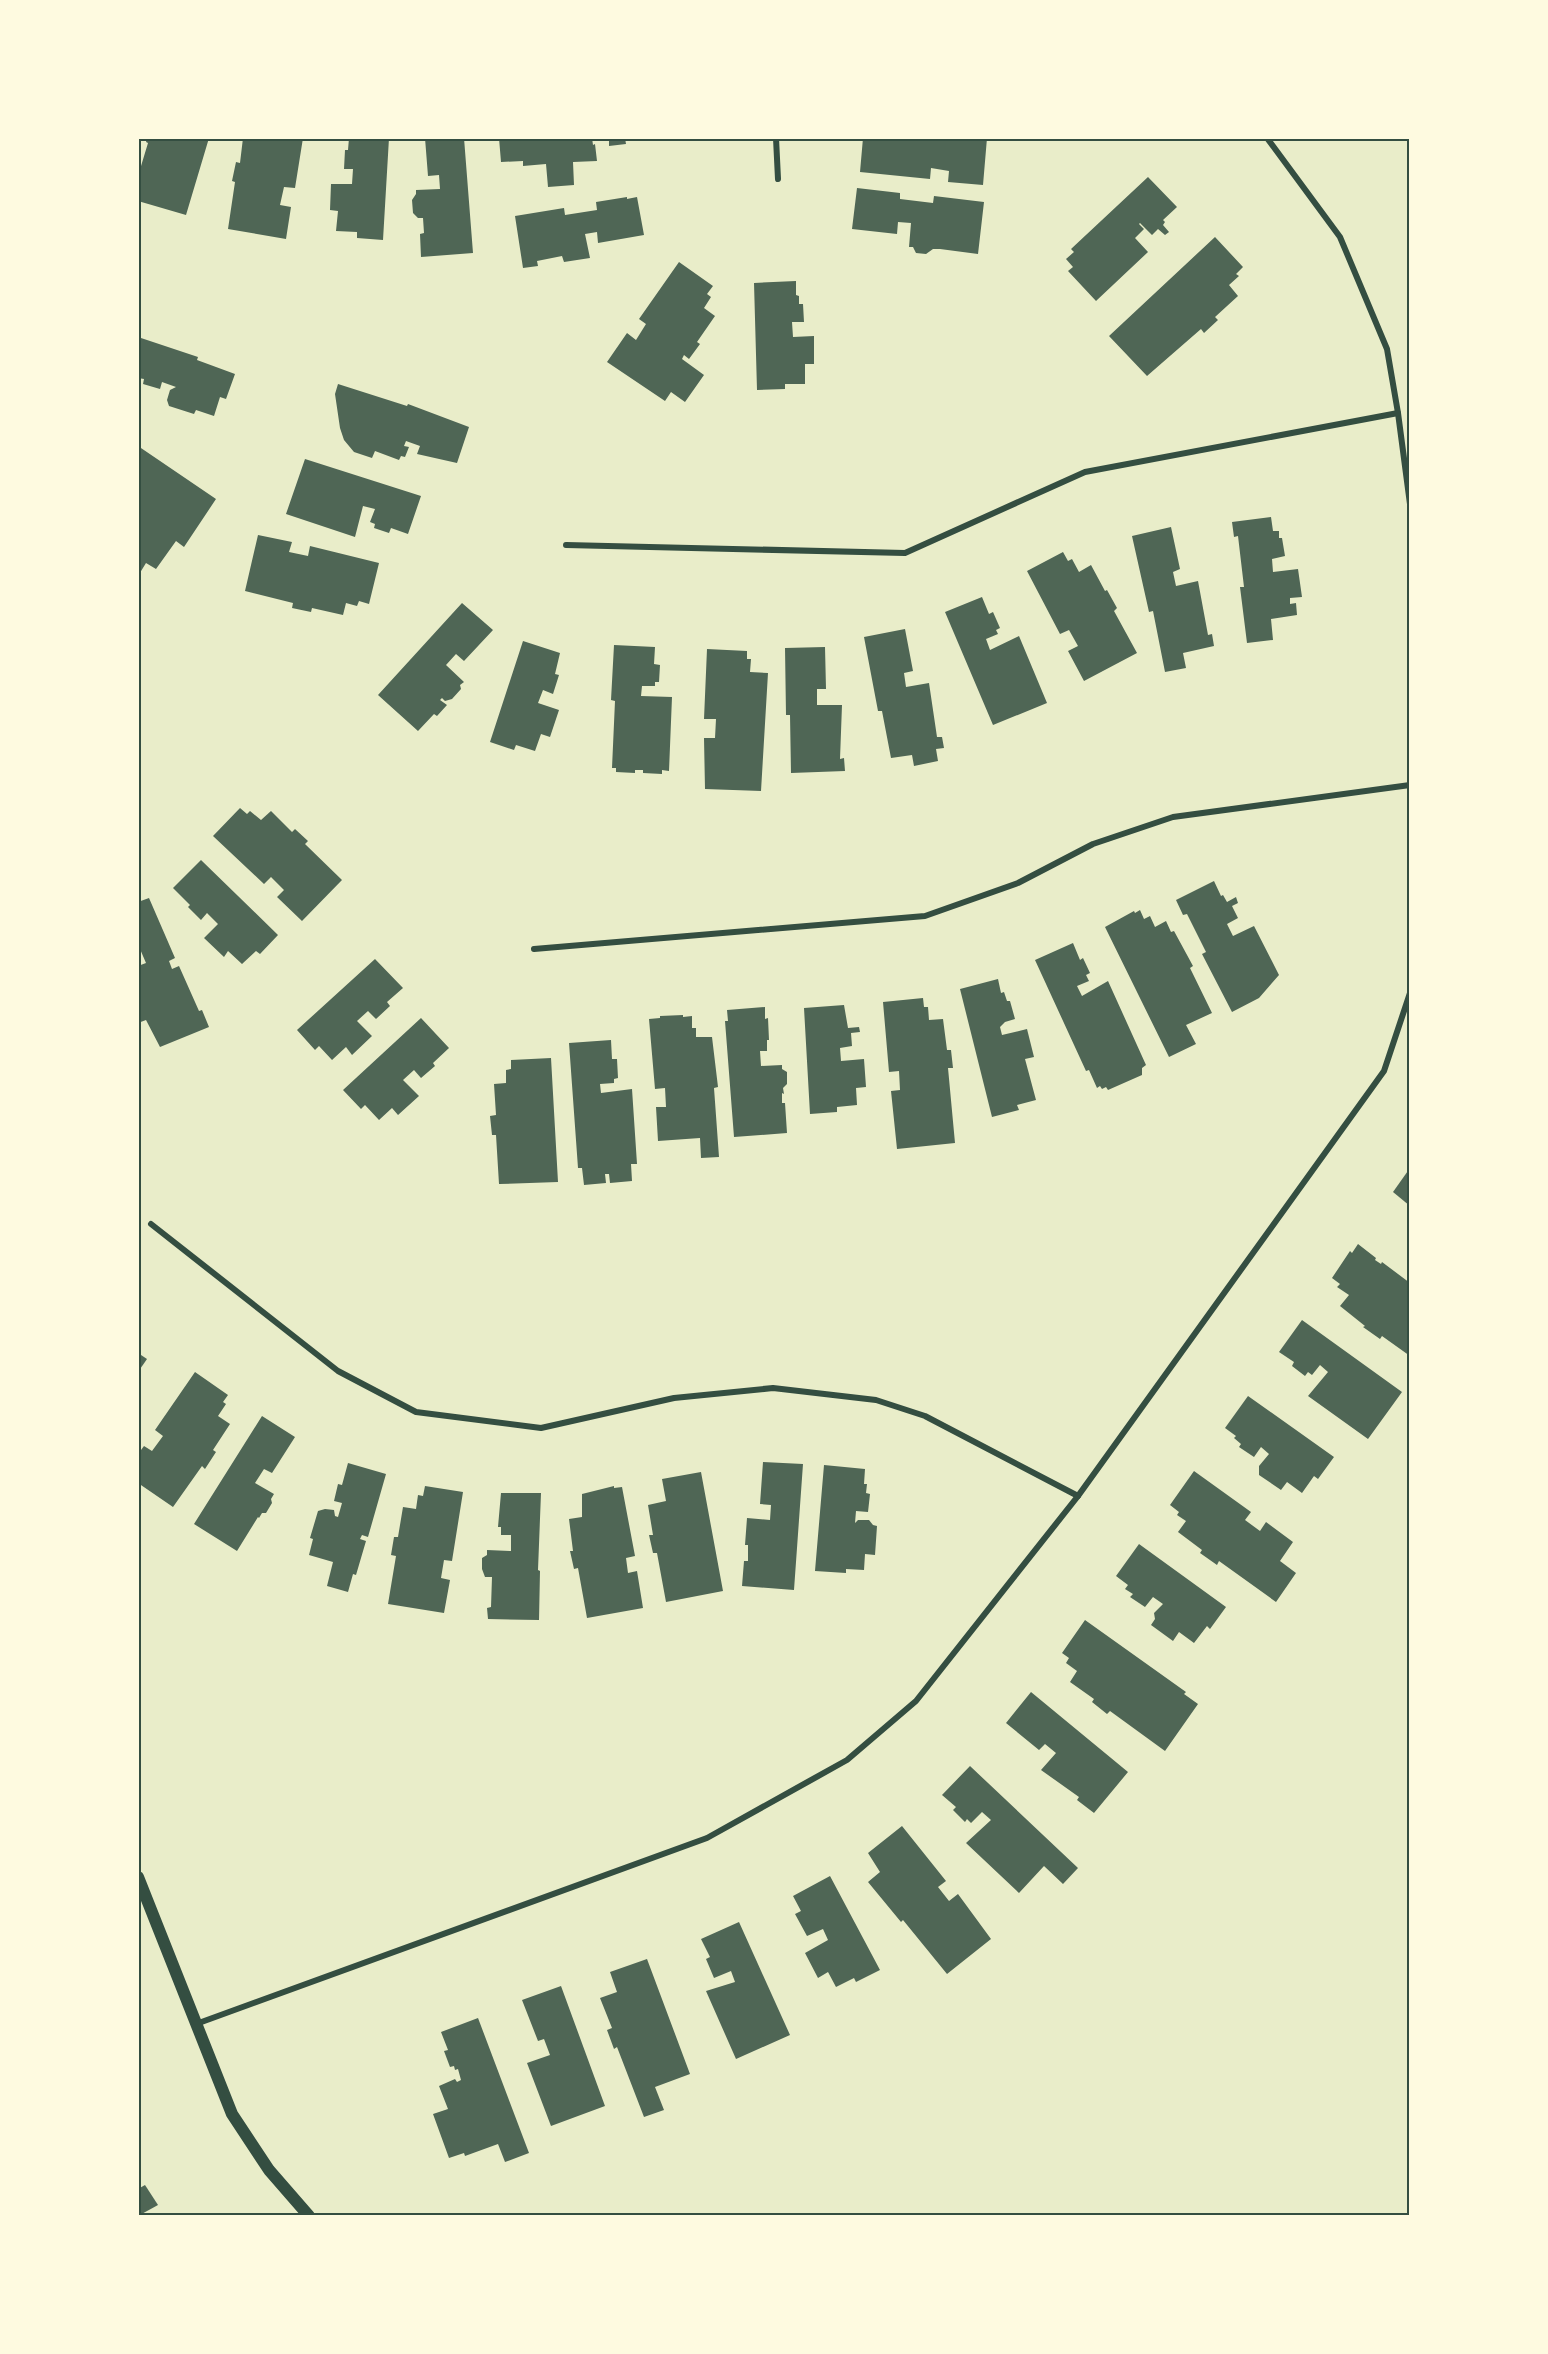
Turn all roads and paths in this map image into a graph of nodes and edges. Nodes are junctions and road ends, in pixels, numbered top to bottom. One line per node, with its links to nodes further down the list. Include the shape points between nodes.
1 (776, 138): 3 (street)
2 (1267, 138): 4 (street, via 1340,237 1387,349)
3 (778, 179)
4 (1398, 414): 5 (street); 6 (street, via 1085,472 905,553)
5 (1410, 504)
6 (566, 545)
7 (1410, 785): 8 (street, via 1173,817 1093,844 1018,883 925,916)
8 (534, 949)
9 (1410, 993): 11 (street, via 1384,1071)
10 (151, 1224): 11 (street, via 338,1371 416,1412 541,1428 674,1398 773,1388 876,1400 925,1416)
11 (1078, 1496): 13 (street, via 916,1701 847,1760 707,1838)
12 (138, 1877): 13 (main road)
13 (196, 2024): 14 (main road, via 232,2114 269,2170)
14 (309, 2216)

